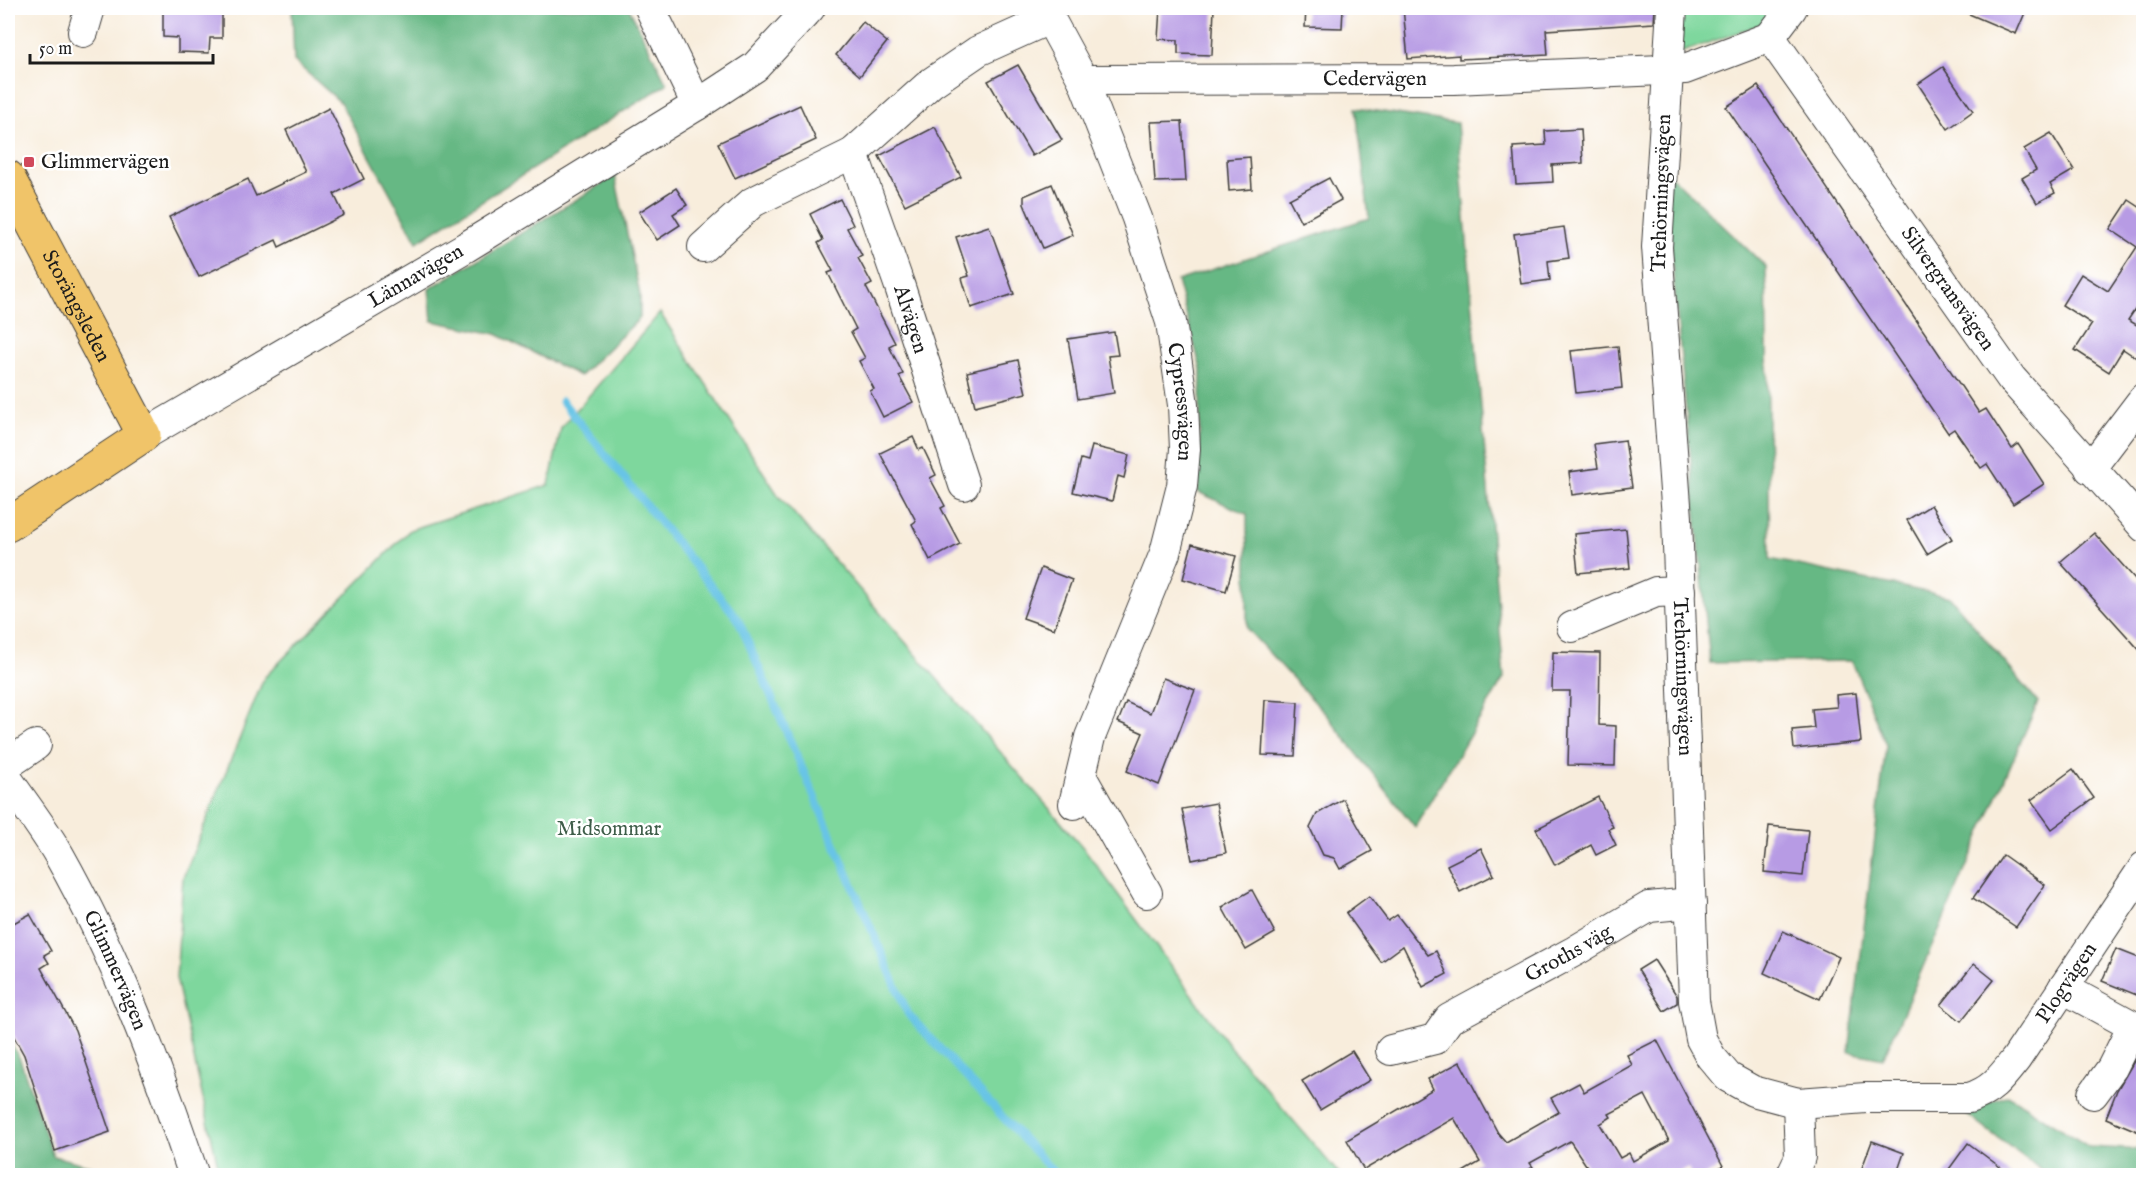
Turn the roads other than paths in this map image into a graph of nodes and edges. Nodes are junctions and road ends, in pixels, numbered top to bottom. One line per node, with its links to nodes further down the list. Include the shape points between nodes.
1 (650, 8): 9 (street)
2 (810, 8): 9 (street, Lännavägen, via 755,67)
3 (1672, 8): 7 (street, Trehörningsvägen)
4 (1792, 8): 6 (street)
5 (1047, 13): 8 (street, Cypressvägen); 10 (street, via 978,51 931,83)
6 (1770, 37): 7 (street, via 1685,69); 15 (street, Silvergransvägen, via 2011,378)
7 (1667, 68): 8 (street, Cedervägen, via 1454,79); 19 (street, Trehörningsvägen, via 1657,247)
8 (1083, 80): 25 (street, Cypressvägen, via 1137,218 1170,322 1183,405 1182,486 1166,553 1090,737 1078,790)
9 (697, 105): 14 (street, Lännavägen, via 449,258)
10 (853, 153): 12 (street, via 753,202); 16 (street, Alvägen)
11 (8, 177): 14 (main road, Storängsleden)
12 (704, 247)
13 (2144, 398): 15 (street)
14 (144, 435): 17 (main road, Lännavägen)
15 (2090, 469): 18 (street, Silvergransvägen)
16 (964, 485)
17 (8, 525)
18 (2144, 526)
19 (1680, 591): 20 (street, via 1656,592); 26 (street, Trehörningsvägen)
20 (1572, 627)
21 (36, 745): 22 (street)
22 (8, 764)
23 (8, 780): 32 (street, Glimmervägen, via 58,853 96,926 162,1082)
24 (2144, 867): 27 (street, Plogvägen)
25 (1147, 893)
26 (1691, 903): 28 (street, Groths väg, via 1649,907 1449,1019 1435,1039); 31 (street, Trehörningsvägen, via 1694,1001 1701,1039 1728,1077 1753,1091)
27 (2063, 988): 29 (street, Plogvägen, via 2016,1059); 30 (street, via 2133,1026 2112,1068)
28 (1391, 1050)
29 (1985, 1093): 31 (street, Trehörningsvägen, via 1969,1098 1866,1098)
30 (2093, 1094)
31 (1798, 1103): 33 (street, via 1800,1157)
32 (194, 1176)
33 (1791, 1176)

